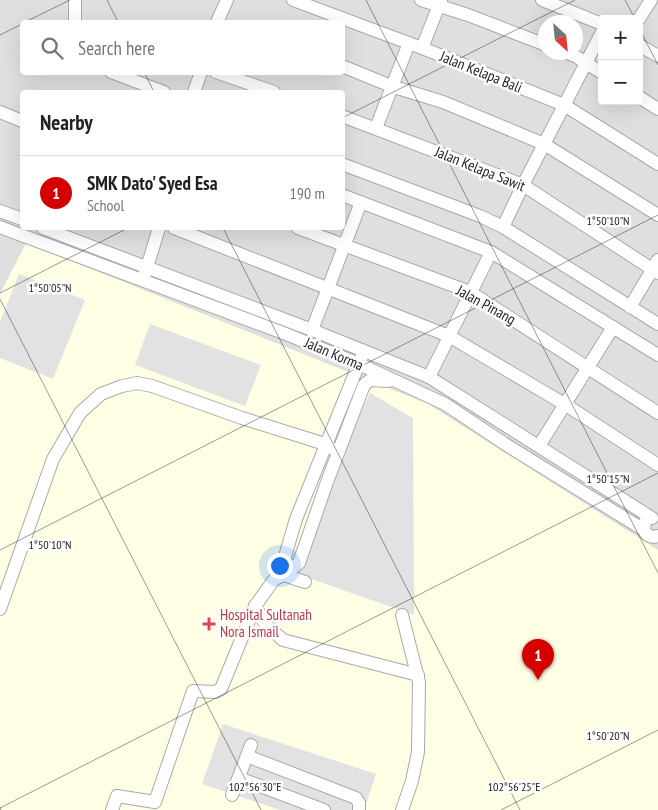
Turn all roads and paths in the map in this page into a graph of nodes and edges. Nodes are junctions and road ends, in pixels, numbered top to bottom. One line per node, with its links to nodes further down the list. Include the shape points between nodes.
1 (75, 0): 9 (street)
2 (227, 0): 10 (street)
3 (293, 0): 14 (street, Jalan Kelapa Bali)
4 (421, 0): 7 (street)
5 (542, 0): 11 (street)
6 (651, 0): 8 (street)
7 (440, 4): 13 (street); 16 (street)
8 (642, 15)
9 (75, 20)
10 (220, 20)
11 (598, 22)
12 (598, 40): 19 (street)
13 (538, 42)
14 (409, 43): 16 (street, Jalan Kelapa Bali); 25 (street)
15 (643, 47): 17 (street)
16 (422, 48): 30 (street, Jalan Kelapa Bali)
17 (658, 56)
18 (580, 60): 19 (street)
19 (586, 63): 21 (street); 30 (street)
20 (345, 67): 25 (street)
21 (598, 70)
22 (118, 75): 26 (street)
23 (200, 75): 27 (street)
24 (225, 75): 28 (street)
25 (391, 86): 35 (street); 36 (street, via 443,102)
26 (159, 90)
27 (195, 90)
28 (268, 90)
29 (643, 100): 31 (street)
30 (564, 105): 36 (street); 37 (street, Jalan Kelapa Bali)
31 (658, 109)
32 (0, 112): 34 (street)
33 (345, 117): 35 (street, Jalan Kelapa Sawit)
34 (20, 120)
35 (376, 128): 39 (street, Jalan Kelapa Sawit)
36 (544, 144): 39 (street); 43 (street)
37 (658, 164)
38 (345, 165): 46 (street)
39 (523, 185): 46 (street); 54 (street, Jalan Kelapa Sawit)
40 (345, 196): 41 (street)
41 (361, 202): 51 (street); 52 (street)
42 (0, 211): 44 (street)
43 (658, 215)
44 (20, 218)
45 (0, 227): 55 (street, Jalan Korma)
46 (503, 227): 58 (street)
47 (48, 230): 53 (street, Jalan Korma)
48 (158, 230): 53 (street)
49 (179, 230): 56 (street)
50 (303, 230): 51 (street, Jalan Pinang)
51 (344, 246): 56 (street); 57 (street, Jalan Pinang)
52 (491, 252): 57 (street); 60 (street)
53 (147, 268): 55 (street); 61 (street, Jalan Korma)
54 (656, 268): 58 (street)
55 (143, 281): 64 (street, Jalan Korma)
56 (328, 287): 61 (street); 62 (street)
57 (470, 292): 62 (street); 65 (street, Jalan Pinang)
58 (630, 307): 59 (street)
59 (658, 324)
60 (613, 327): 63 (street); 65 (street)
61 (312, 330): 64 (street, Jalan Korma)
62 (448, 336): 66 (street); 68 (street)
63 (658, 355)
64 (361, 358): 66 (street, Jalan Korma); 67 (street, Jalan Korma); 70 (street)
65 (588, 367): 68 (street); 69 (street, Jalan Pinang)
66 (428, 377): 71 (street, Jalan Korma)
67 (394, 381): 72 (street, via 370,380 364,385); 77 (street, Jalan Korma, via 445,404)
68 (566, 405): 71 (street); 73 (street)
69 (658, 413)
70 (325, 444): 72 (street); 74 (street); 81 (street, via 137,382 102,394 80,413 53,459)
71 (538, 446): 76 (street, Jalan Korma)
72 (338, 452): 75 (street)
73 (658, 465)
74 (316, 469): 75 (street); 78 (street, via 296,519)
75 (330, 475): 78 (street, via 299,563)
76 (655, 518): 77 (street, via 644,524)
77 (653, 536)
78 (280, 574): 79 (street); 80 (street)
79 (306, 582)
80 (255, 606): 83 (street, via 265,624 283,640); 86 (street, via 221,689 215,692 193,691 155,802 117,796)
81 (0, 609)
82 (402, 616): 83 (street)
83 (418, 675): 89 (street, via 418,752)
84 (239, 778): 85 (street); 87 (street); 88 (street, via 249,751 356,798 360,803)
85 (232, 795)
86 (112, 810)
87 (324, 810)
88 (359, 810)
89 (402, 810)

